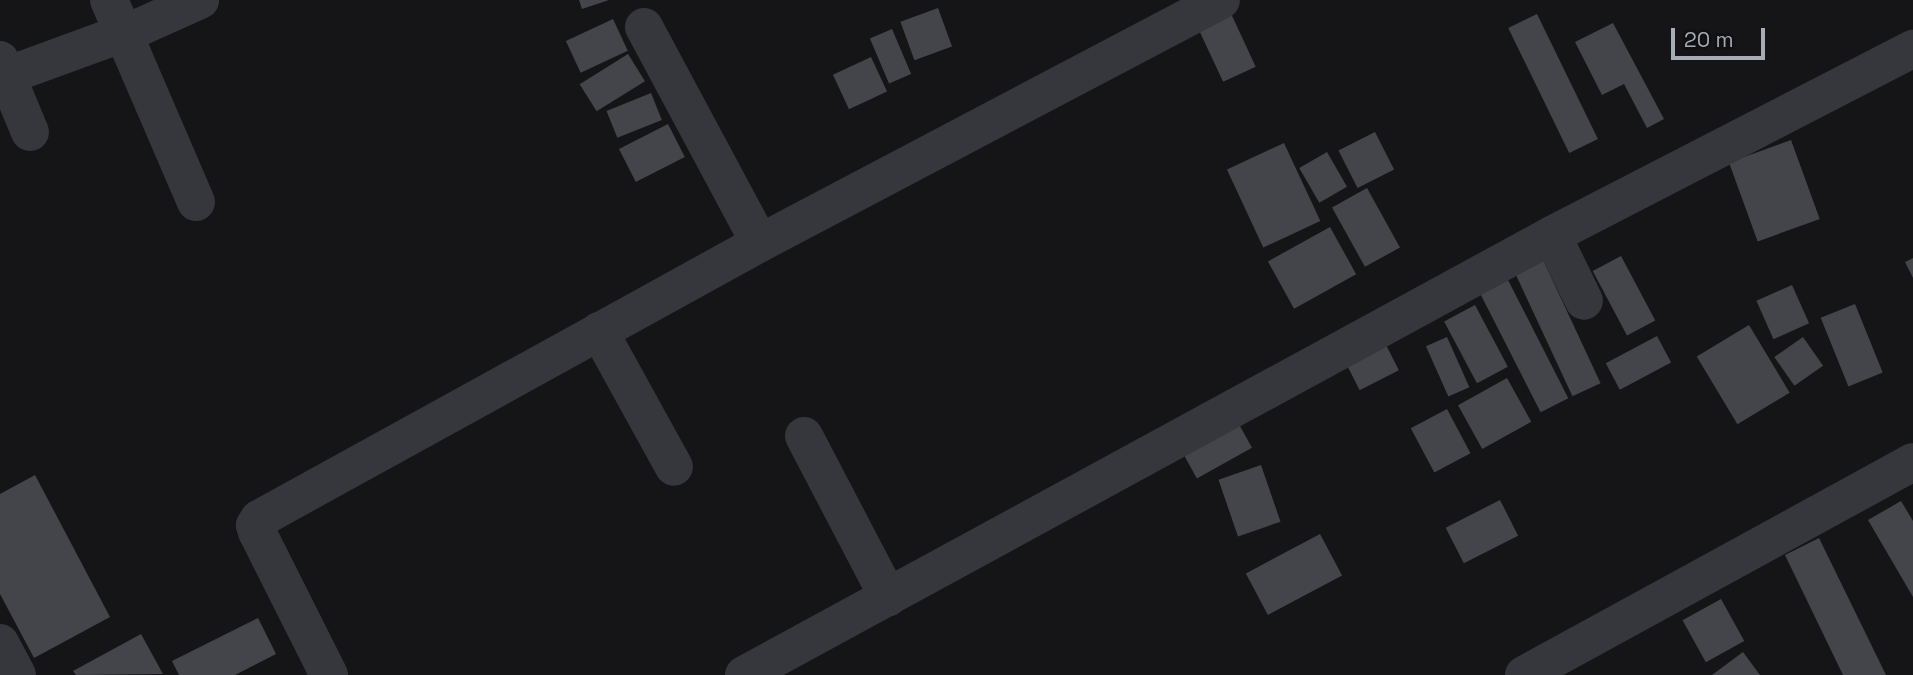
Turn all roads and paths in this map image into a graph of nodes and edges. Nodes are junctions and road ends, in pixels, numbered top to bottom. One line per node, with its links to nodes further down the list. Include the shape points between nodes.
1 (200, 0): 3 (street)
2 (1221, 0): 10 (street)
3 (117, 16): 6 (street); 8 (street)
4 (644, 27): 10 (street)
5 (1913, 49): 9 (street)
6 (3, 68): 7 (street)
7 (30, 132)
8 (196, 202)
9 (1552, 235): 11 (street); 16 (street)
10 (760, 243): 12 (street)
11 (1584, 301)
12 (599, 331): 15 (street); 19 (street, via 255,525)
13 (804, 436): 16 (street)
14 (1913, 462): 21 (street)
15 (674, 467)
16 (888, 597): 20 (street)
17 (0, 643): 18 (street)
18 (17, 675)
19 (328, 675)
20 (744, 675)
21 (1524, 675)

